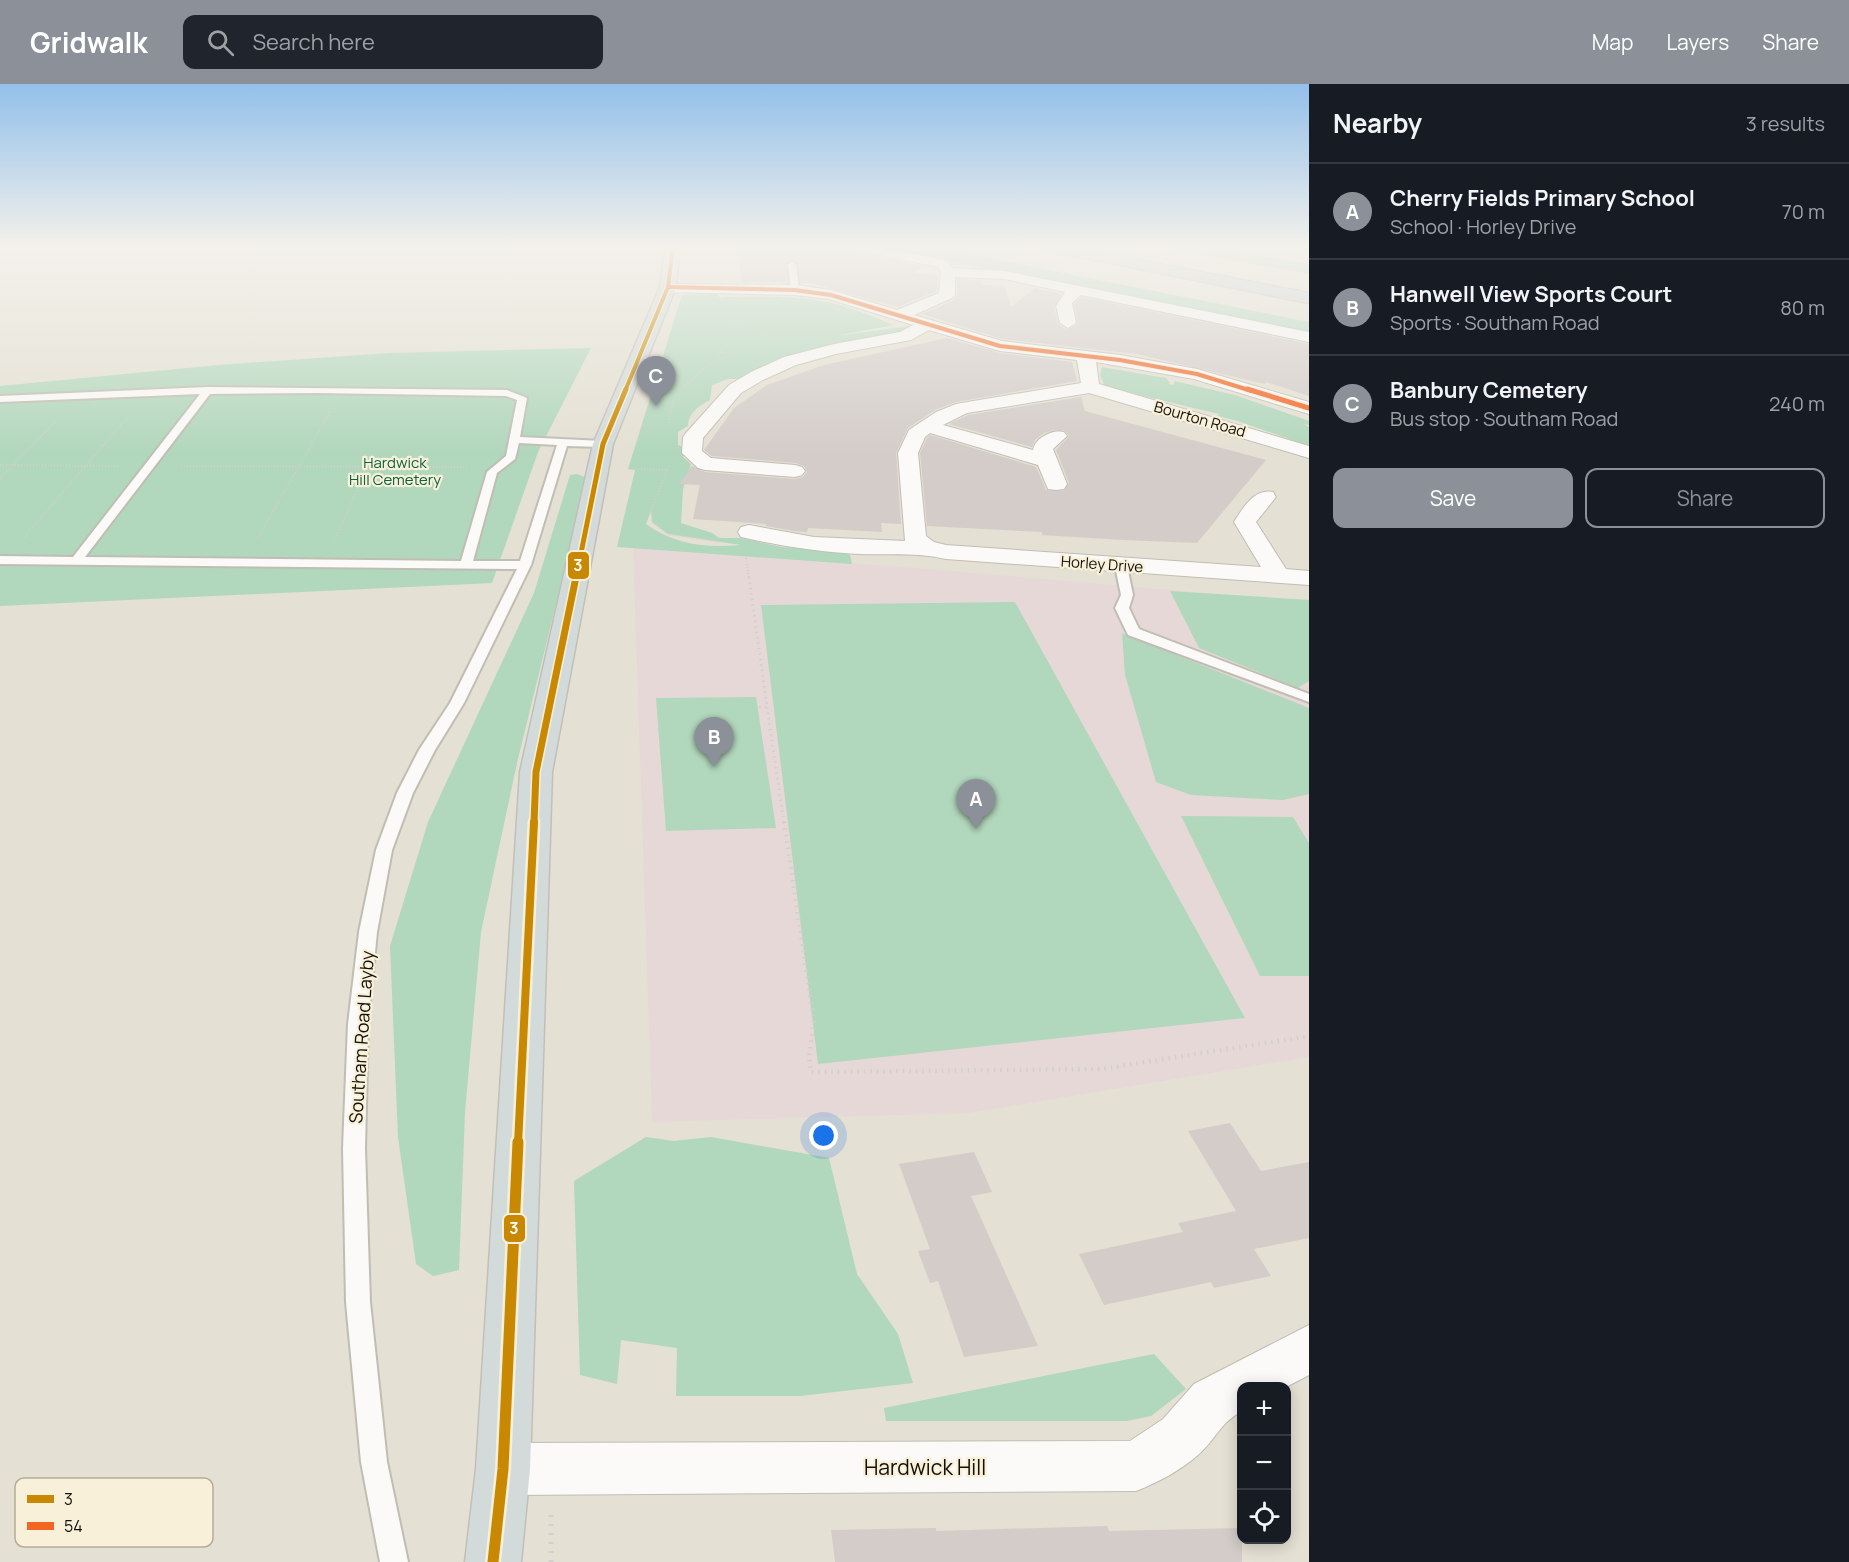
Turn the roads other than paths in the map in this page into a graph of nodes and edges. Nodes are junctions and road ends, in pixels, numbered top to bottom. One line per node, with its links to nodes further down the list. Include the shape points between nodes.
1 (659, 316): 17 (highway)
2 (902, 316): 6 (street)
3 (1066, 316): 5 (street)
4 (1208, 316): 7 (street)
5 (1068, 323)
6 (927, 324): 8 (street, via 1000,346); 20 (street, via 905,336 822,352 757,376 735,389 693,437 692,453 705,464)
7 (1309, 337)
8 (1083, 356): 9 (street, via 1088,364); 12 (street, via 1197,374)
9 (1090, 387): 13 (street, via 963,408); 18 (street, Bourton Road)
10 (208, 390): 11 (lane); 15 (lane, via 507,393 522,398); 26 (lane)
11 (0, 399)
12 (1309, 408)
13 (927, 426): 19 (street); 24 (street, via 916,434 908,453 915,538)
14 (1056, 436): 19 (street, via 1042,448)
15 (514, 440): 16 (lane); 27 (lane, via 511,457 492,472)
16 (563, 442): 17 (lane); 28 (lane, Southam Road Layby)
17 (617, 452): 34 (highway, via 536,772)
18 (1309, 452)
19 (1048, 461): 21 (street)
20 (795, 471)
21 (1056, 484)
22 (1265, 497): 30 (street, via 1245,522)
23 (747, 543): 24 (street, Horley Drive)
24 (926, 548): 29 (street, Horley Drive)
25 (2, 560): 26 (lane)
26 (76, 561): 27 (lane)
27 (466, 564): 28 (lane)
28 (525, 565): 35 (lane, Southam Road Layby, via 466,686 405,793 384,850 368,933 358,1024 354,1148 358,1302 375,1462)
29 (1121, 566): 30 (street, Horley Drive); 32 (lane, via 1127,595 1122,608 1133,632)
30 (1278, 576): 31 (street, Horley Drive)
31 (1309, 578)
32 (1307, 698)
33 (1309, 1349): 34 (street, Hardwick Hill, via 1211,1401 1181,1437 1136,1466)
34 (503, 1469): 36 (highway)
35 (394, 1562)
36 (493, 1562)

